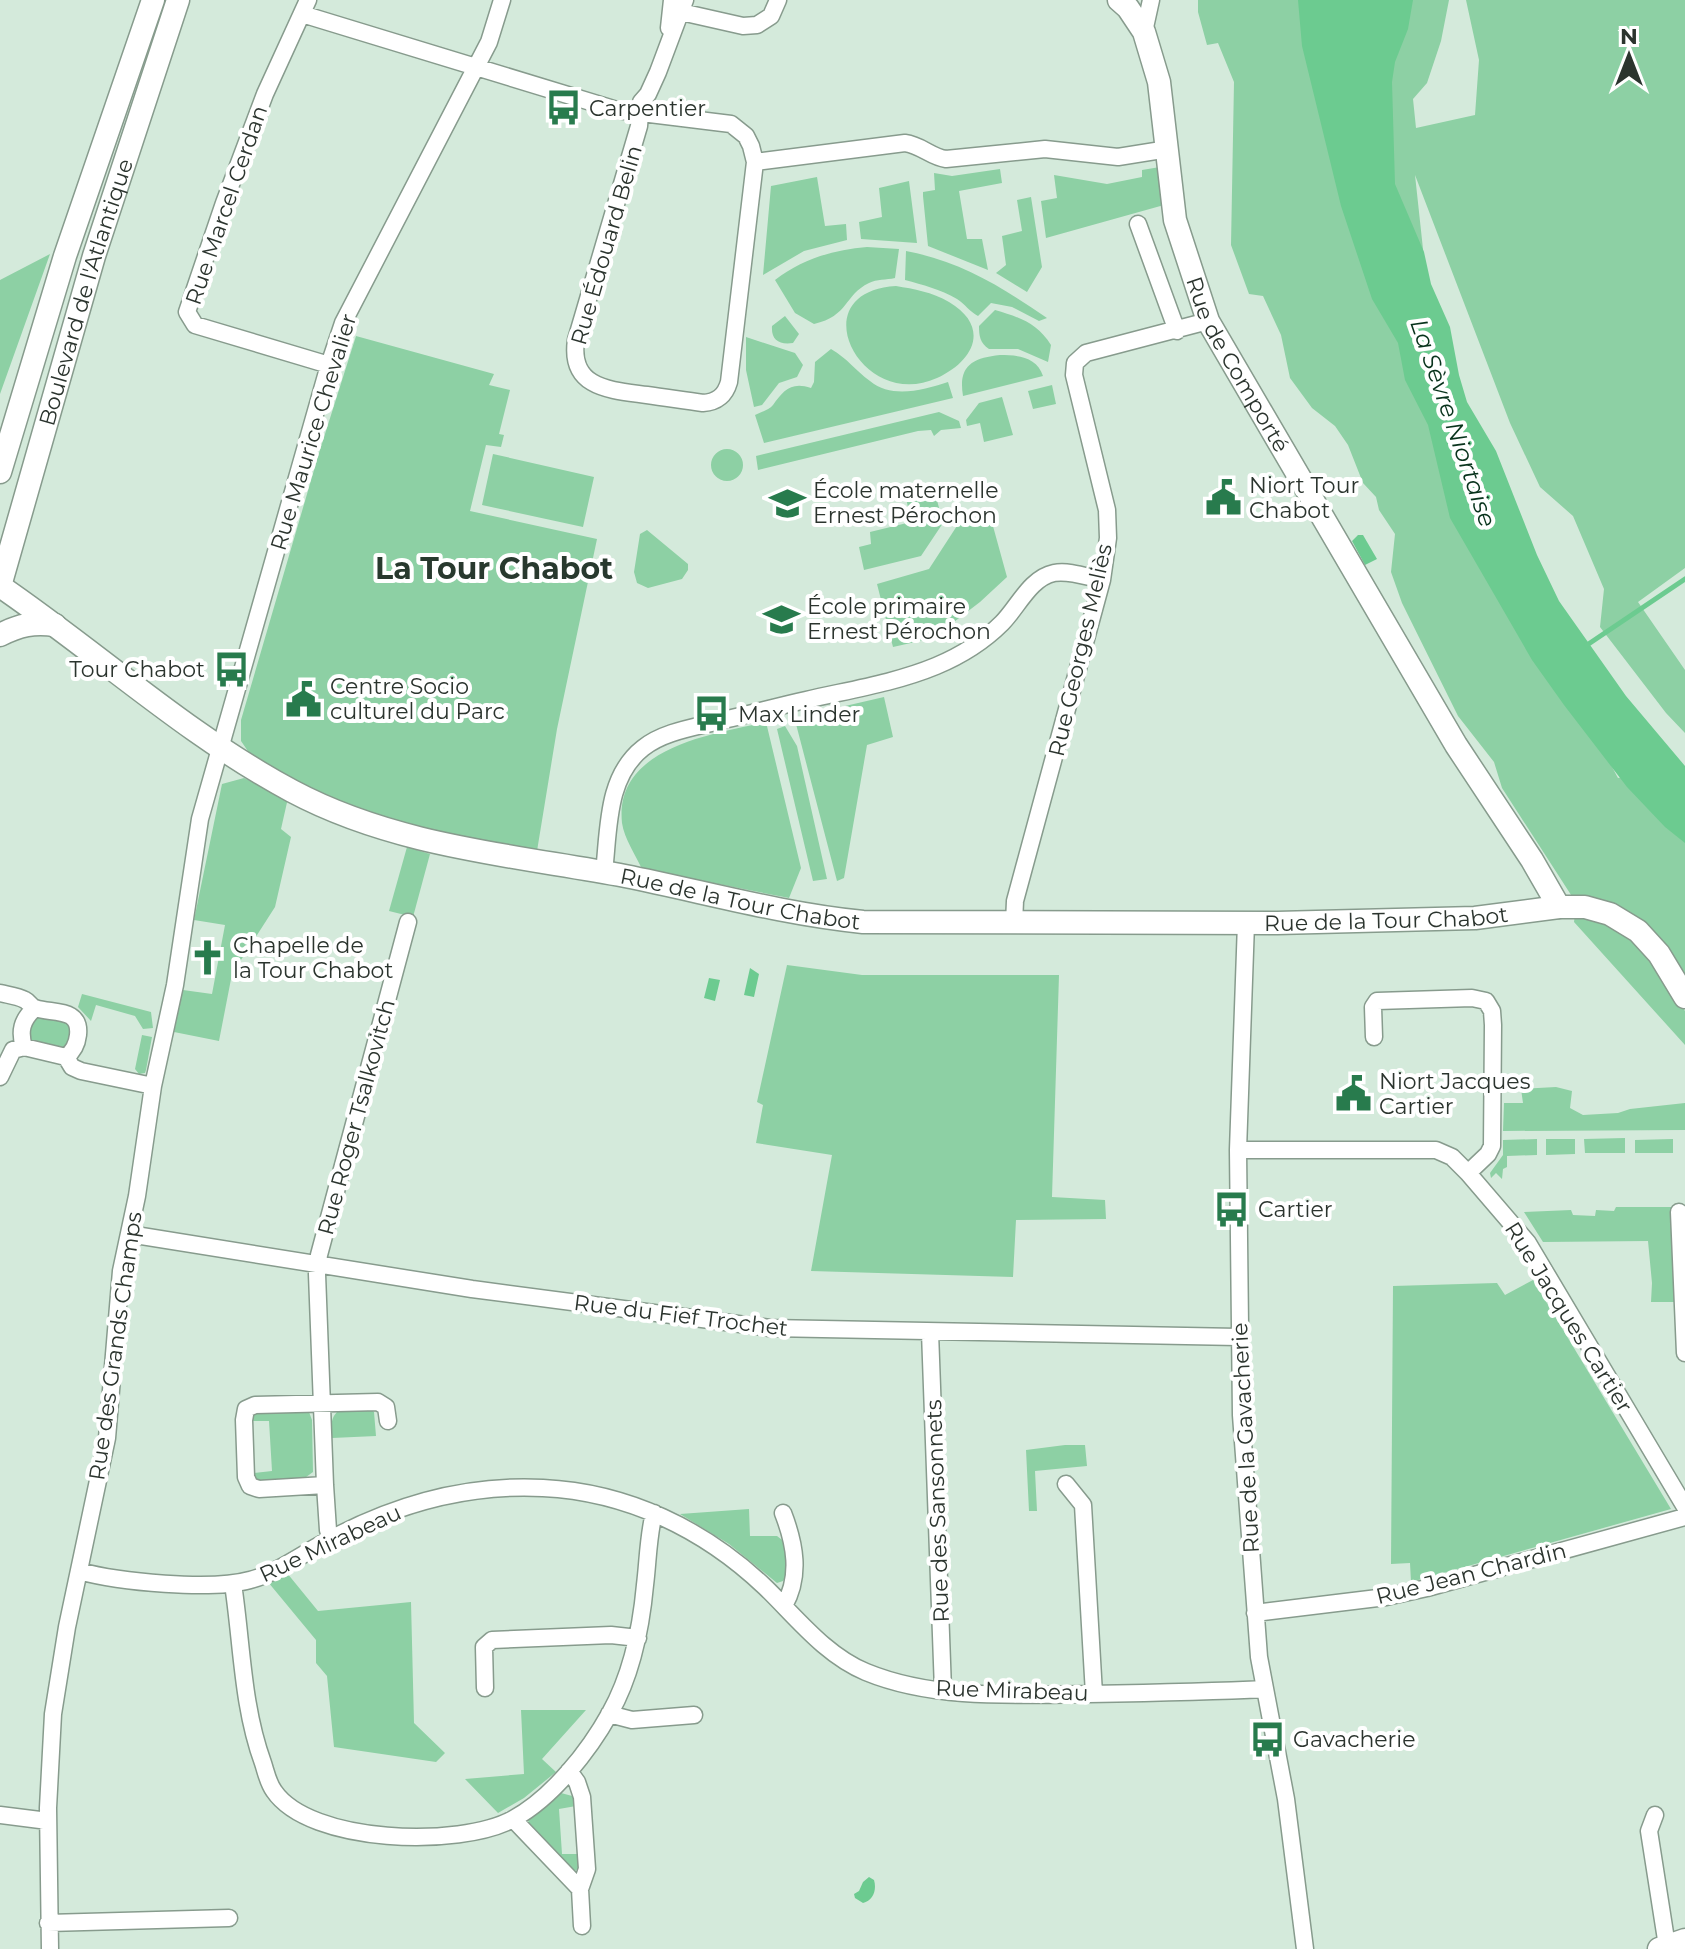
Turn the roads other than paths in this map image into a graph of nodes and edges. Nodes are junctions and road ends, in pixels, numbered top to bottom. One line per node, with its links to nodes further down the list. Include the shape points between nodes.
1 (153, 0): 18 (street, Boulevard de l'Atlantique, via 65,256)
2 (178, 0): 20 (street, Boulevard de l'Atlantique, via 94,256)
3 (502, 0): 10 (street, Rue Maurice Chevalier)
4 (778, 0): 7 (street, via 771,16 750,26)
5 (1119, 0): 9 (street, Rue de Comporté)
6 (1151, 0): 9 (street)
7 (679, 4): 11 (street, Rue Édouard Belin)
8 (305, 7): 10 (street); 17 (street, Rue Marcel Cerdan, via 265,94 187,312 195,325)
9 (1144, 32): 12 (street, Rue de Comporté, via 1161,91)
10 (476, 67): 11 (street, via 617,110); 17 (street, Rue Maurice Chevalier, via 353,301)
11 (640, 112): 13 (street, via 731,124 746,136); 13 (street, Rue Édouard Belin, via 576,340 575,360 598,387 703,403 721,398 729,382)
12 (1168, 149): 13 (street, via 1118,157 1045,149 946,159 905,143); 15 (street, Rue de Comporté, via 1175,220)
13 (755, 162)
14 (1138, 224): 16 (street)
15 (1208, 321): 16 (street); 25 (street, Rue de Comporté, via 1456,745)
16 (1177, 331): 19 (street, Rue Georges Meliès, via 1086,353 1075,363 1107,510)
17 (329, 365): 23 (street, Rue Maurice Chevalier)
18 (0, 472)
19 (1102, 580): 24 (street, via 1068,573 1045,576 990,634 911,675 659,737 634,756 618,782); 27 (street, Rue Georges Meliès, via 1015,901)
20 (0, 586): 21 (street, Rue de la Tour Chabot)
21 (55, 625): 22 (street, via 20,625); 23 (street, Rue de la Tour Chabot)
22 (0, 635)
23 (221, 747): 24 (street, Rue de la Tour Chabot, via 334,811 427,842); 36 (street, Rue des Grands Champs, via 200,819 175,985)
24 (604, 872): 27 (street, Rue de la Tour Chabot, via 822,918)
25 (1559, 907): 28 (street, Rue de la Tour Chabot, via 1475,918); 30 (street, Rue de la Tour Chabot, via 1597,910 1638,931)
26 (408, 922): 41 (street, Rue Roger Tsalkovitch)
27 (1014, 923): 28 (street, Rue de la Tour Chabot)
28 (1246, 923): 37 (street, Rue de la Gavacherie)
29 (0, 993): 31 (street, via 25,1000)
30 (1685, 997)
31 (34, 1009): 33 (street); 34 (street, via 75,1018 77,1042)
32 (1374, 1037): 38 (street, via 1377,1001 1472,998 1490,1006 1492,1146)
33 (12, 1048): 34 (street); 35 (street)
34 (66, 1057): 36 (street, via 81,1071)
35 (0, 1077)
36 (153, 1086): 40 (street, Rue des Grands Champs)
37 (1238, 1150): 38 (street, Rue Jacques Cartier, via 1436,1150); 43 (street, Rue de la Gavacherie)
38 (1468, 1173): 49 (street, Rue Jacques Cartier, via 1528,1243)
39 (1679, 1212): 44 (street)
40 (129, 1234): 41 (street, Rue du Fief Trochet); 54 (street, Rue des Grands Champs, via 107,1438)
41 (318, 1265): 42 (street, Rue du Fief Trochet, via 770,1328); 45 (street, Rue Roger Tsalkovitch)
42 (930, 1332): 43 (street, Rue du Fief Trochet); 61 (street, Rue des Sansonnets)
43 (1238, 1337): 57 (street, Rue de la Gavacherie)
44 (1685, 1353)
45 (322, 1403): 46 (street, via 378,1402 386,1407); 48 (street, Rue Roger Tsalkovitch); 48 (street, via 246,1409 246,1477 259,1489)
46 (388, 1421)
47 (1066, 1484): 62 (street, via 1083,1505)
48 (325, 1485): 53 (street, Rue Roger Tsalkovitch)
49 (1685, 1507)
50 (654, 1513): 53 (street, Rue Mirabeau, via 576,1491 484,1489 428,1499); 56 (street, Rue Mirabeau, via 732,1558); 58 (street)
51 (783, 1513): 56 (street, via 793,1538 796,1575)
52 (1685, 1517): 57 (street, Rue Jean Chardin, via 1427,1588)
53 (331, 1539): 55 (street, Rue Mirabeau, via 265,1575)
54 (79, 1571): 55 (street, Rue Mirabeau, via 194,1585); 69 (street, Rue des Grands Champs, via 53,1714)
55 (233, 1584): 68 (street, via 247,1702 267,1775 283,1802 316,1822 410,1838 466,1832)
56 (784, 1606): 61 (street, Rue Mirabeau, via 828,1648 865,1672)
57 (1255, 1613): 60 (street, Rue de la Gavacherie)
58 (638, 1638): 59 (street, via 492,1640 484,1647); 63 (street)
59 (485, 1688)
60 (1265, 1689): 62 (street, Rue Mirabeau); 76 (street, Rue de la Gavacherie, via 1286,1799)
61 (943, 1690): 62 (street, Rue Mirabeau)
62 (1094, 1694)
63 (609, 1714): 64 (street, via 632,1720); 65 (street)
64 (694, 1715)
65 (569, 1771): 68 (street); 70 (street, via 582,1797 587,1869)
66 (0, 1815): 69 (street)
67 (1655, 1815): 74 (street, via 1649,1831)
68 (513, 1819): 70 (street)
69 (48, 1821): 72 (street, Rue des Grands Champs)
70 (580, 1889): 73 (street)
71 (229, 1918): 72 (street)
72 (48, 1923): 75 (street, Rue des Grands Champs)
73 (582, 1926)
74 (1670, 1945)
75 (50, 1949)
76 (1305, 1949)

